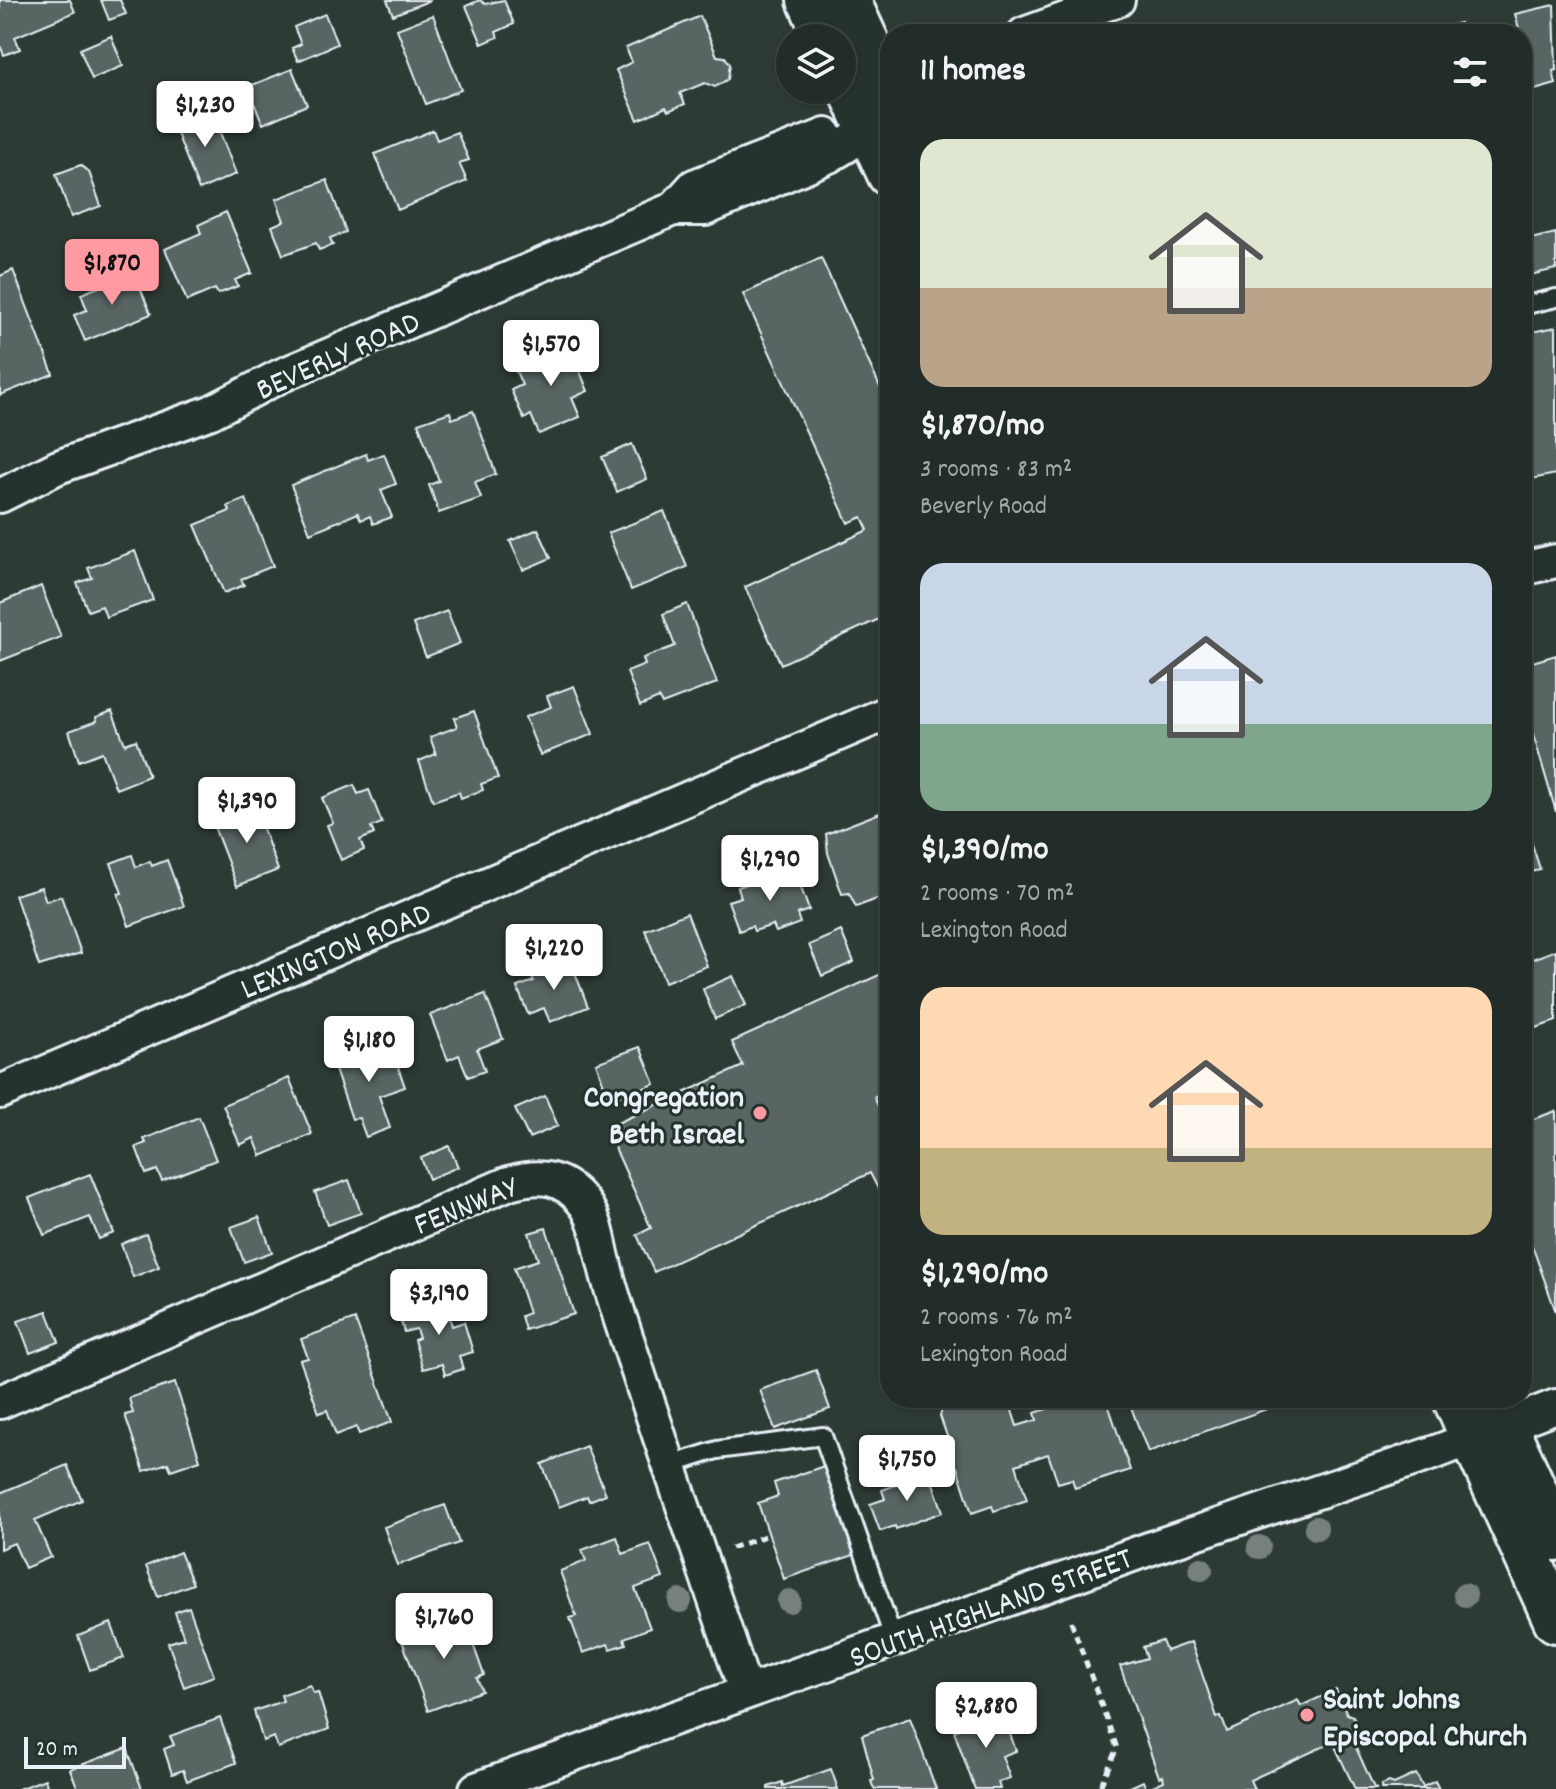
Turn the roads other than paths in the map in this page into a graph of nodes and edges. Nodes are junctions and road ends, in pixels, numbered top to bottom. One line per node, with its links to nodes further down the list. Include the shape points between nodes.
1 (810, 0): 4 (main road)
2 (847, 0): 7 (main road)
3 (1118, 0): 5 (street)
4 (821, 24)
5 (1052, 24)
6 (856, 82): 8 (main road)
7 (880, 99)
8 (880, 105)
9 (880, 109): 12 (street, BEVERLY ROAD, via 694,186 673,209 280,376 211,412 58,467)
10 (1556, 298): 11 (lane)
11 (1532, 304)
12 (0, 496)
13 (1556, 561): 14 (street)
14 (1532, 567)
15 (880, 716): 16 (street, LEXINGTON ROAD)
16 (0, 1092)
17 (0, 1402): 21 (street, FENNWAY, via 509,1183 538,1177 571,1189 592,1217)
18 (1556, 1406): 20 (street, SOUTH HIGHLAND STREET)
19 (1471, 1408): 20 (main road)
20 (1490, 1420): 22 (main road); 23 (main road); 24 (street, SOUTH HIGHLAND STREET)
21 (670, 1465): 24 (lane, via 717,1450 823,1436); 25 (street, FENNWAY)
22 (1556, 1538)
23 (1556, 1620)
24 (894, 1640): 25 (street, SOUTH HIGHLAND STREET)
25 (746, 1692): 26 (street, SOUTH HIGHLAND STREET)
26 (476, 1789)

